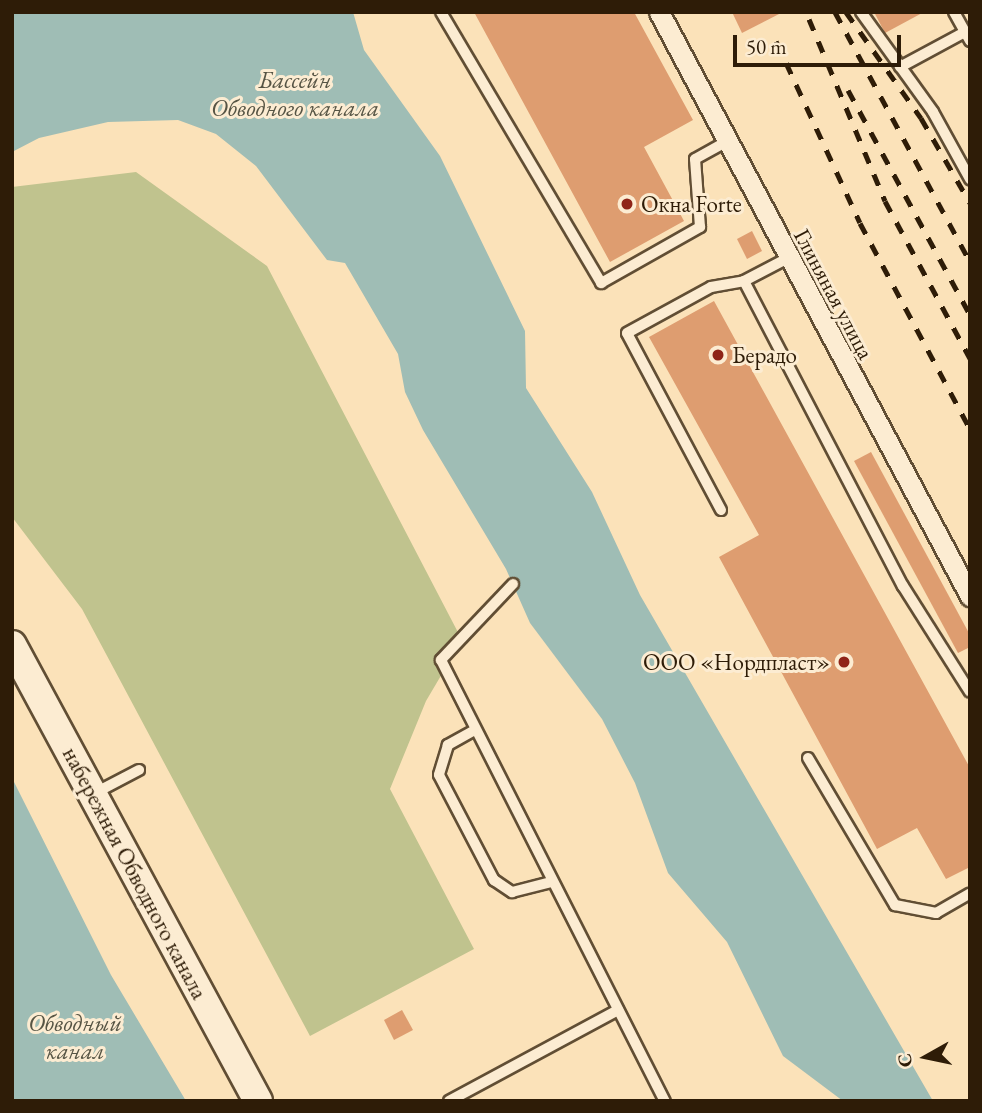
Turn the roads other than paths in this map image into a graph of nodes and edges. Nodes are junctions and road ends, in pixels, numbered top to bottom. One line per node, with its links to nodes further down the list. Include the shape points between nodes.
1 (441, 12): 7 (lane, via 601,284 701,227 695,159)
2 (659, 12): 7 (street, Глиняная улица)
3 (861, 12): 6 (lane)
4 (954, 12): 5 (lane)
5 (967, 36): 6 (lane)
6 (900, 67): 8 (lane)
7 (729, 140): 9 (street, Глиняная улица)
8 (970, 179)
9 (786, 258): 10 (lane); 13 (street, Глиняная улица)
10 (744, 281): 11 (lane, via 711,287 627,333); 15 (lane, via 897,574)
11 (720, 510)
12 (513, 584): 16 (lane, via 441,660)
13 (970, 596)
14 (12, 645): 19 (main road, набережная Обводного канала)
15 (970, 692)
16 (473, 731): 20 (lane); 20 (lane, via 448,745 439,775 494,880 512,892)
17 (808, 758): 21 (lane, via 895,905 936,913)
18 (139, 770): 19 (lane)
19 (93, 794): 23 (main road, набережная Обводного канала)
20 (551, 881): 22 (lane)
21 (970, 894)
22 (618, 1010): 24 (lane); 25 (lane)
23 (258, 1101)
24 (449, 1101)
25 (665, 1101)

